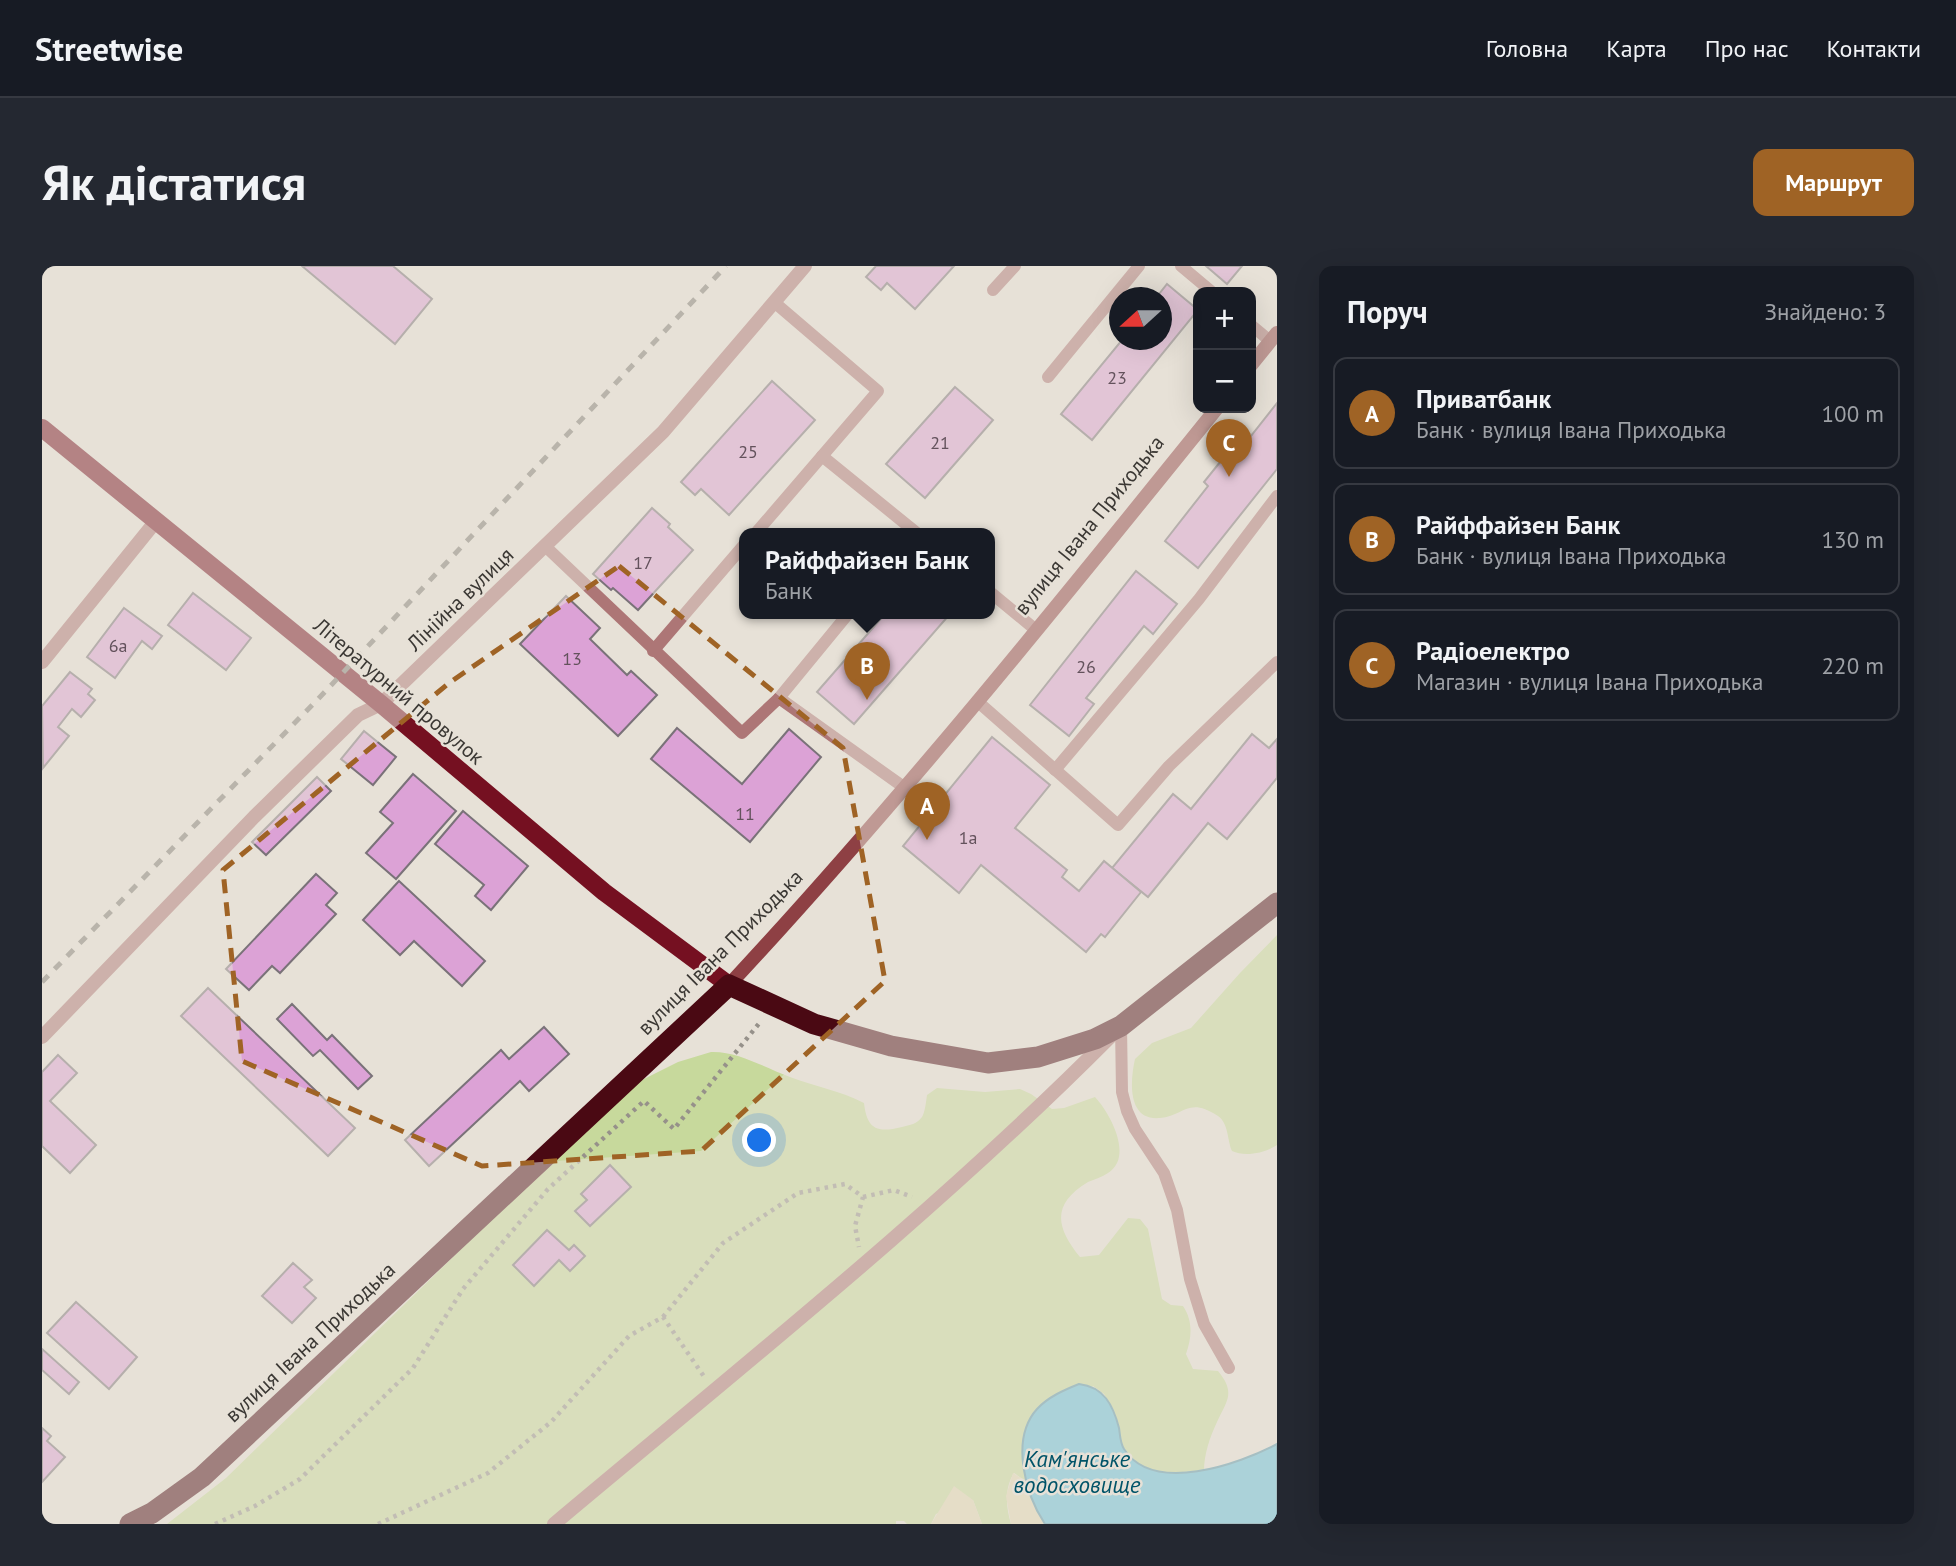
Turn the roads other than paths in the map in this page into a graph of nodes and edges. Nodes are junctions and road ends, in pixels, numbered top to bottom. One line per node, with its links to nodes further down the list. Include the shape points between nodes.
1 (805, 266): 7 (street, Лінійна вулиця)
2 (1015, 266): 6 (lane)
3 (1139, 266): 11 (lane)
4 (1181, 266): 5 (lane)
5 (1206, 287)
6 (993, 290)
7 (774, 302): 14 (lane, via 878,391); 19 (street, Лінійна вулиця, via 663,432)
8 (1256, 328): 9 (lane)
9 (1275, 340): 10 (main road)
10 (1256, 360)
11 (1048, 377)
12 (1213, 413): 23 (main road, вулиця Івана Приходька)
13 (42, 428): 16 (main road, Літературний провулок)
14 (822, 456): 17 (lane); 18 (lane)
15 (1277, 496): 30 (lane, via 1199,599)
16 (156, 521): 25 (street); 29 (main road, Літературний провулок)
17 (760, 528)
18 (910, 528)
19 (545, 546): 24 (lane); 29 (street, Лінійна вулиця)
20 (739, 551): 24 (lane)
21 (995, 597): 23 (lane)
22 (844, 619): 27 (lane)
23 (1036, 630): 28 (main road, вулиця Івана Приходька)
24 (653, 651): 27 (lane, via 742,733)
25 (42, 662)
26 (1277, 662): 30 (lane, via 1169,766 1118,825)
27 (779, 698): 31 (lane)
28 (977, 701): 30 (lane); 31 (main road, вулиця Івана Приходька)
29 (381, 705): 33 (main road, Літературний провулок, via 604,892); 35 (street, Лінійна вулиця, via 358,715)
30 (1055, 770)
31 (905, 788): 33 (main road, вулиця Івана Приходька)
32 (1277, 903): 34 (highway)
33 (729, 985): 34 (highway, via 814,1024 891,1046 988,1063 1038,1057); 37 (highway, вулиця Івана Приходька, via 202,1477)
34 (1121, 1026): 36 (lane, via 1122,1092 1127,1111 1164,1173 1204,1324); 38 (street, via 1038,1110 870,1259)
35 (42, 1037)
36 (1229, 1368)
37 (130, 1524)
38 (554, 1524)

